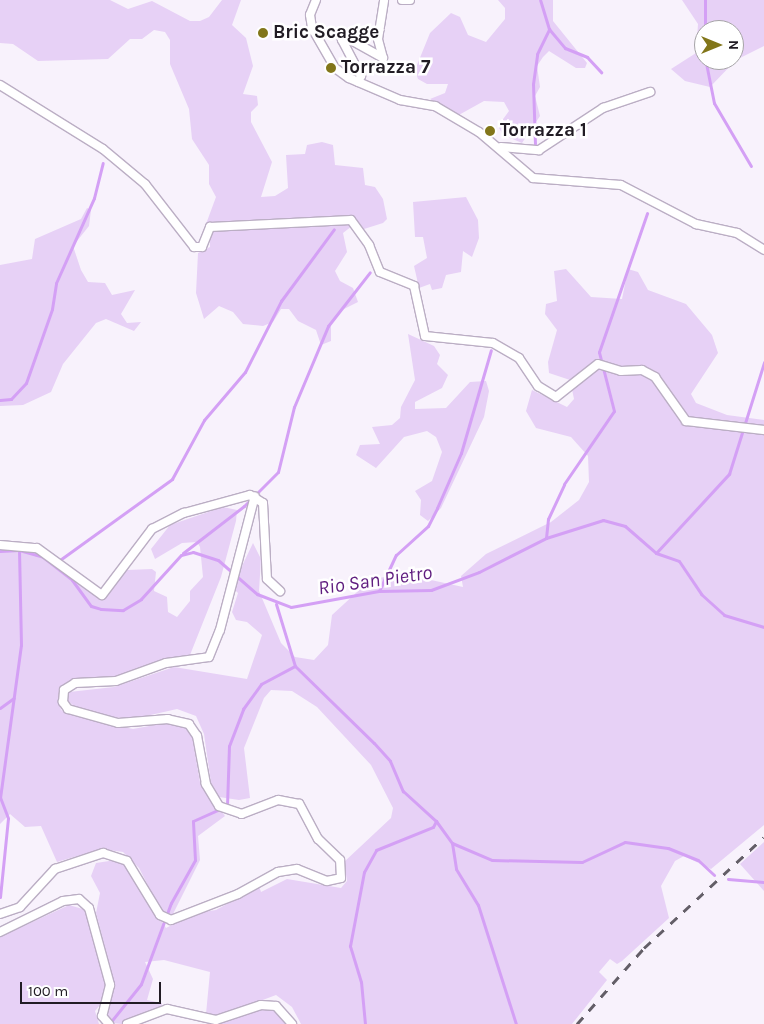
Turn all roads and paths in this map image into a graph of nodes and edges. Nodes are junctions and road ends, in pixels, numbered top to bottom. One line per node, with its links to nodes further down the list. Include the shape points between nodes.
1 (316, 0): 5 (street, via 310,15 315,34 335,68)
2 (384, 0): 5 (street, via 378,39 383,58 349,39 342,40 361,76)
3 (402, 0): 4 (street)
4 (410, 0)
5 (358, 82): 8 (street, via 400,100 435,106)
6 (0, 85): 10 (street, via 103,150 145,184 170,212 180,234 194,247 202,247 210,227 351,220 369,245 380,272 414,286 425,336 493,343 519,358 538,386 556,397 598,364 621,370 642,370 655,377 686,422)
7 (650, 92): 8 (street, via 603,108 539,150 503,148)
8 (488, 140): 9 (street, via 533,178 621,185 696,224 737,233)
9 (764, 250)
10 (764, 430)
11 (255, 496): 12 (street, via 243,495 184,513 152,529 102,595 37,548); 13 (street, via 264,508 267,579); 14 (street, via 220,630 209,657 166,664 116,681 75,683 64,690 62,702 68,709 118,723 168,719 189,724 197,736 206,784 219,806 242,814 278,800 294,801 342,868 334,882 297,869 278,872 170,920 160,914 127,860 103,853 55,869 20,907)
12 (0, 545)
13 (280, 591)
14 (0, 914)
15 (0, 932): 16 (street, via 63,901 79,899 95,921 110,985 102,1016)
16 (109, 1024)
17 (127, 1024): 18 (street, via 167,1009 216,1020 261,1005 276,1006)
18 (292, 1024)

